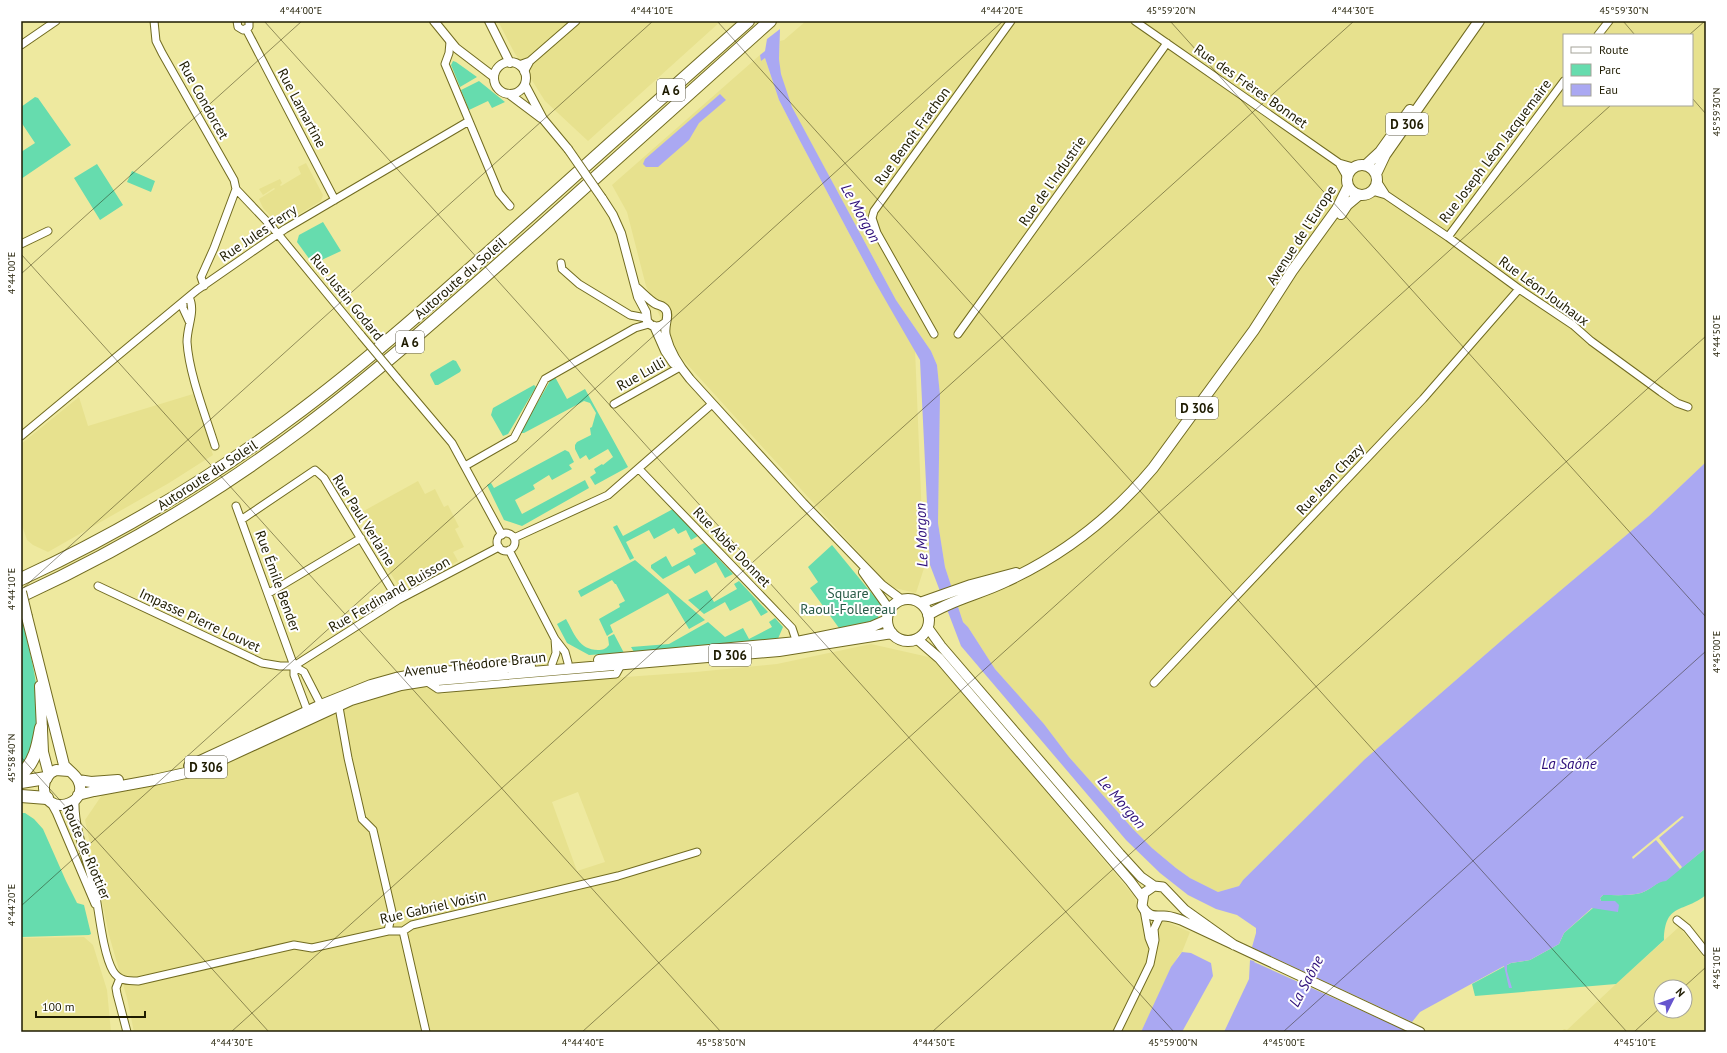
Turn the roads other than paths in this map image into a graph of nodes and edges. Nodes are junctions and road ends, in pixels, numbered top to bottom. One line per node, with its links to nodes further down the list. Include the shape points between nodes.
1 (56, 21): 18 (street)
2 (154, 21): 38 (street, Rue Condorcet, via 156,41 234,180)
3 (237, 21): 14 (street, via 239,29)
4 (249, 21): 14 (street, via 249,27)
5 (434, 21): 16 (street)
6 (489, 21): 22 (street)
7 (576, 21): 21 (street)
8 (748, 21): 77 (highway, Autoroute du Soleil / A 6, via 396,334 291,418 174,497 110,534)
9 (770, 21): 81 (highway, Autoroute du Soleil / A 6, via 400,351 346,395 261,459 207,494 118,548)
10 (1011, 21): 59 (street, Rue Benoît Frachon, via 874,211 872,218 877,233)
11 (1135, 21): 17 (street, Rue des Frères Bonnet)
12 (1479, 21): 25 (main road, D 306)
13 (1609, 21): 15 (street)
14 (246, 29): 42 (street, Rue Lamartine)
15 (1599, 34)
16 (450, 42): 19 (street); 20 (street)
17 (1166, 42): 32 (street, Rue des Frères Bonnet); 60 (street, Rue de l'Industrie)
18 (21, 45)
19 (461, 53): 20 (street); 26 (street)
20 (449, 54): 31 (street, via 445,64 446,70)
21 (530, 61): 23 (street); 24 (street)
22 (510, 63): 23 (street); 26 (street, via 500,67)
23 (519, 65): 24 (street)
24 (524, 72): 28 (street)
25 (1440, 75): 33 (main road, D 306, via 1398,124 1380,152); 36 (main road, D 306, via 1385,155)
26 (494, 78): 29 (street, via 500,91)
27 (1563, 82): 46 (street, Rue Joseph Léon Jacquemaire)
28 (524, 85): 29 (street, via 517,92); 30 (street)
29 (509, 94): 30 (street)
30 (543, 119): 50 (street, bridge, via 568,149 617,223)
31 (469, 121): 42 (street, Rue Jules Ferry); 43 (street, via 499,193)
32 (1339, 163): 34 (street); 35 (street, Rue des Frères Bonnet)
33 (1366, 165): 34 (main road); 36 (main road, via 1372,168)
34 (1353, 167): 35 (main road)
35 (1347, 177): 37 (main road)
36 (1377, 177): 39 (main road); 41 (street, Rue Léon Jouhaux)
37 (1348, 187): 40 (main road); 53 (main road, Avenue de l'Europe / D 306, via 1337,209 1292,271)
38 (236, 189): 45 (street, Rue Condorcet); 49 (street, via 201,276)
39 (1372, 191): 40 (main road); 41 (street, Rue Léon Jouhaux)
40 (1359, 195): 53 (main road, Avenue de l'Europe / D 306, via 1346,205 1297,274)
41 (1386, 195): 46 (street, Rue Léon Jouhaux)
42 (335, 200): 45 (street, Rue Jules Ferry)
43 (510, 206)
44 (48, 231): 47 (street)
45 (278, 234): 49 (street, Rue Jules Ferry); 67 (street, Rue Justin Godard, bridge, via 449,438)
46 (1448, 237): 51 (street, Rue Léon Jouhaux)
47 (21, 244)
48 (561, 263): 57 (street, via 562,268 579,284 630,315)
49 (204, 286): 52 (street, Rue Jules Ferry)
50 (637, 288): 55 (street); 57 (street, via 638,297)
51 (1519, 289): 64 (street, Rue Léon Jouhaux, via 1573,325 1661,392 1677,403); 98 (street, Rue Jean Chazy, via 1423,399)
52 (189, 297): 54 (street, Rue Jules Ferry); 56 (street, via 192,310)
53 (1276, 298): 84 (main road, Avenue de l'Europe / D 306, via 1136,489 1086,534 1029,570 1001,576)
54 (183, 302): 56 (street); 65 (street, Rue Jules Ferry)
55 (656, 304): 57 (street, via 650,306); 58 (street, via 667,311)
56 (189, 320): 66 (street, via 188,353)
57 (649, 320): 58 (street, via 660,326); 61 (street, via 665,351); 67 (street, via 545,379 514,438)
58 (665, 323): 61 (street, via 666,336)
59 (934, 334)
60 (958, 334)
61 (680, 367): 62 (street, Rue Lulli); 63 (street)
62 (614, 404)
63 (712, 404): 68 (street); 74 (street)
64 (1688, 406)
65 (21, 436)
66 (215, 446)
67 (465, 466): 71 (street, Rue Justin Godard)
68 (639, 469): 73 (street, via 608,495); 93 (street, Rue Abbé Donnet, via 792,628)
69 (236, 506): 70 (street, Rue Émile Bender)
70 (241, 520): 72 (street, Rue Paul Verlaine, via 315,470 324,478); 80 (street, Rue Émile Bender)
71 (502, 535): 73 (street, via 507,533); 75 (street, via 498,539)
72 (361, 538): 80 (street); 82 (street, Rue Paul Verlaine)
73 (514, 538): 76 (street, via 514,546)
74 (837, 538): 83 (street, via 882,585); 86 (street)
75 (499, 547): 76 (street); 82 (street, Rue Ferdinand Buisson)
76 (509, 550): 91 (street)
77 (21, 579)
78 (98, 586): 95 (street, Impasse Pierre Louvet, via 262,663)
79 (21, 592): 97 (main road, bridge)
80 (269, 593): 95 (street, Rue Émile Bender)
81 (21, 597)
82 (398, 600): 95 (street, Rue Ferdinand Buisson)
83 (902, 600): 85 (main road); 86 (main road)
84 (939, 602): 85 (main road, Avenue de l'Europe / D 306); 87 (main road, Avenue de l'Europe / D 306)
85 (920, 603): 87 (main road)
86 (890, 610): 88 (main road)
87 (928, 615): 89 (main road)
88 (887, 620): 90 (main road); 93 (main road, Avenue Théodore Braun / D 306, via 871,627)
89 (928, 628): 92 (main road); 112 (main road, via 1140,877)
90 (892, 633): 92 (main road, via 904,641); 93 (main road, Avenue Théodore Braun / D 306)
91 (555, 639): 94 (street, via 556,653); 96 (street, via 565,652)
92 (917, 639): 113 (main road, via 939,658)
93 (798, 645): 96 (main road, Avenue Théodore Braun / D 306); 96 (main road, Avenue Théodore Braun / D 306)
94 (552, 664): 96 (main road, Avenue Théodore Braun / D 306); 100 (main road, Avenue Théodore Braun / D 306, via 425,673 396,678 371,685)
95 (294, 666): 100 (street, Rue Émile Bender, via 304,672); 101 (street, Rue Émile Bender, via 294,675)
96 (567, 670): 99 (main road, Avenue Théodore Braun / D 306, via 401,685)
97 (40, 674): 102 (main road); 103 (main road, via 60,754)
98 (1154, 683)
99 (339, 706): 100 (main road, Avenue Théodore Braun / D 306); 119 (street, via 362,819 373,830 392,912)
100 (323, 709): 101 (main road, Avenue Théodore Braun / D 306)
101 (309, 715): 106 (main road, Avenue Théodore Braun / D 306, via 176,770 108,781); 109 (main road, Avenue Théodore Braun / D 306, via 202,768 175,776 94,791)
102 (41, 728): 104 (highway, via 34,758); 105 (main road)
103 (69, 771): 105 (main road, via 56,770); 106 (main road)
104 (21, 774)
105 (48, 776): 107 (highway); 110 (main road, via 44,788)
106 (78, 780): 109 (main road, via 80,786)
107 (21, 782)
108 (21, 796): 110 (highway)
109 (76, 798): 110 (main road, via 65,805 54,804); 116 (street, Route de Riottier, via 75,816)
110 (49, 800): 116 (street, Route de Riottier)
111 (697, 852): 120 (street, Rue Gabriel Voisin, via 618,876 412,925)
112 (1154, 886): 113 (main road, via 1146,890); 114 (main road, via 1163,887)
113 (1142, 897): 115 (main road)
114 (1172, 897): 117 (main road, via 1170,910); 121 (main road)
115 (1144, 910): 117 (main road, via 1151,915); 122 (street)
116 (99, 913): 124 (street, Route de Riottier, via 111,966)
117 (1161, 916): 121 (main road, via 1181,920); 122 (street, via 1154,928)
118 (1677, 920): 123 (street, via 1687,928)
119 (388, 931): 120 (street, Rue Gabriel Voisin); 124 (street, Rue Gabriel Voisin, via 312,948 294,945 138,981)
120 (403, 931): 126 (street)
121 (1234, 945): 128 (main road)
122 (1153, 950): 127 (street, via 1150,964)
123 (1706, 952)
124 (123, 980): 125 (street, via 116,988)
125 (126, 1032)
126 (426, 1032)
127 (1117, 1032)
128 (1419, 1032)

